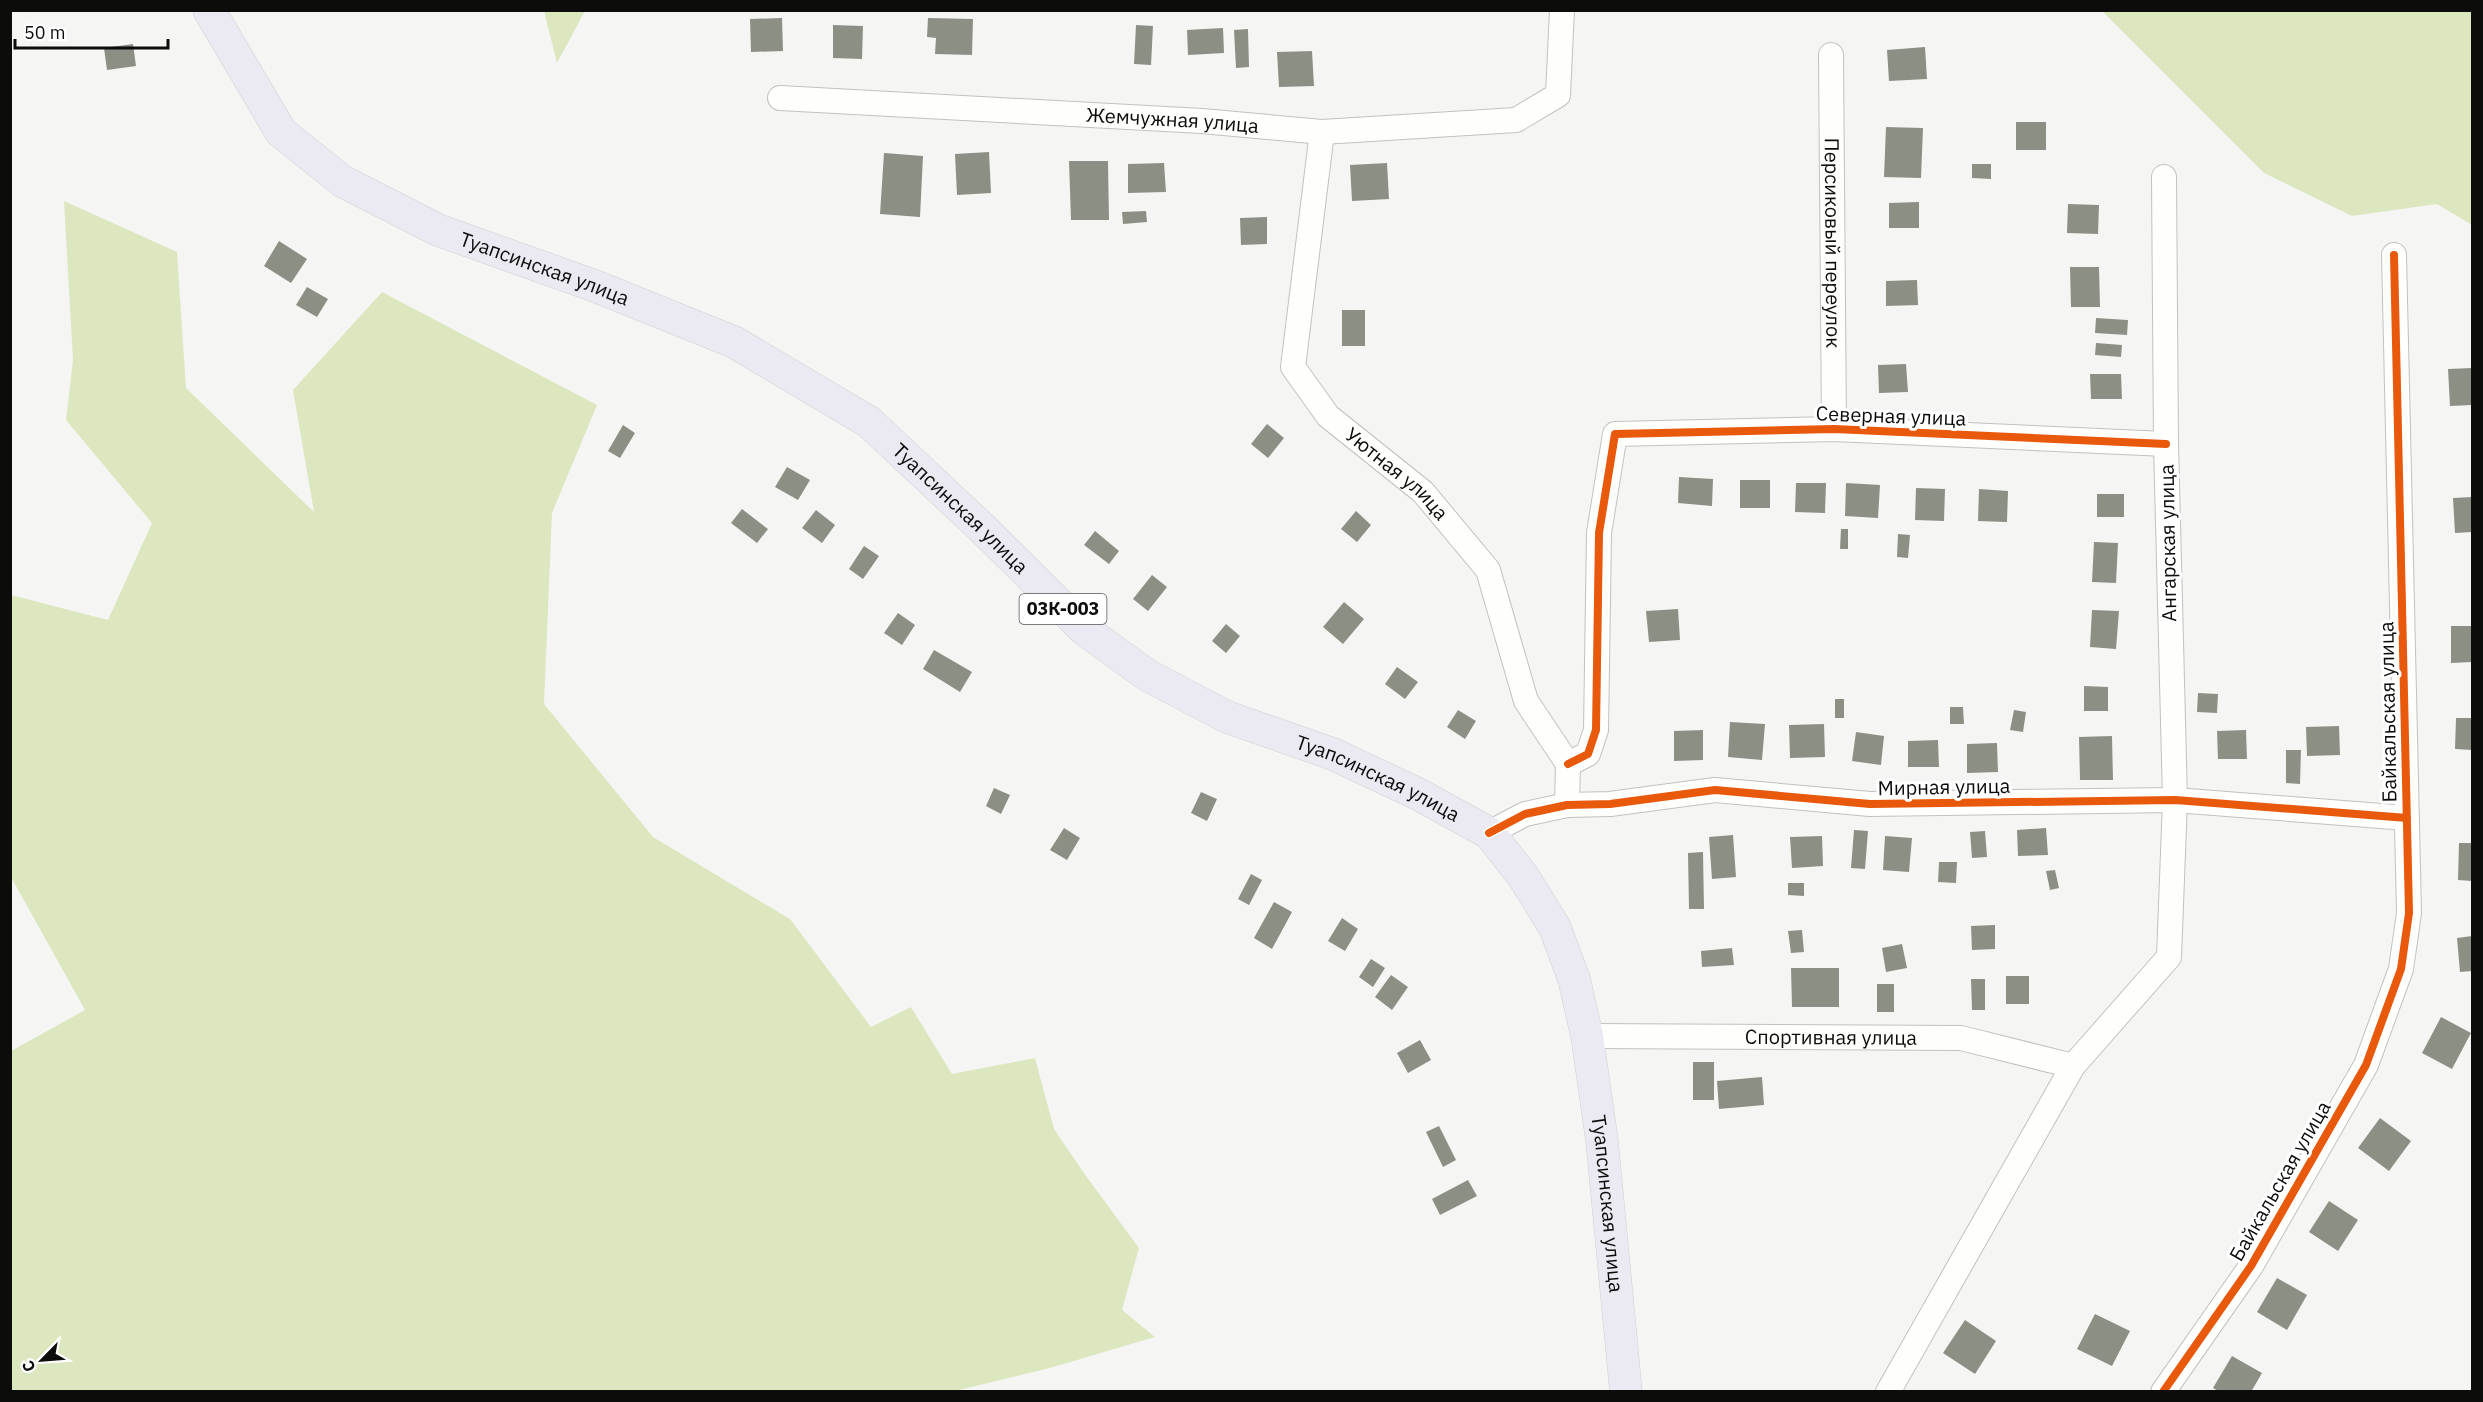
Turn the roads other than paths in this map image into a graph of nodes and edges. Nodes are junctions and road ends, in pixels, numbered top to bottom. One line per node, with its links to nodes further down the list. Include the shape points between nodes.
1 (209, 10): 14 (main road, Туапсинская улица / 03К-003, via 281,132 342,181 438,230 595,286 734,342 869,422 1085,630 1147,675 1227,717 1343,759)
2 (1562, 10): 5 (street, Жемчужная улица, via 1558,95 1516,120)
3 (1831, 55): 8 (street, Персиковый переулок)
4 (780, 98): 5 (street, Жемчужная улица)
5 (1322, 132): 10 (street, Уютная улица, via 1293,367 1328,416 1423,492 1488,570 1526,701)
6 (2164, 177): 9 (street, Ангарская улица)
7 (2394, 255): 13 (street, Байкальская улица)
8 (1834, 429): 9 (street, Северная улица); 10 (street, Северная улица, via 1615,434 1599,533 1596,730 1588,754)
9 (2166, 444): 11 (street, Ангарская улица)
10 (1568, 765): 12 (street)
11 (2175, 800): 12 (street, Мирная улица, via 1870,804 1715,790 1610,804); 13 (street, Мирная улица); 16 (street, Ангарская улица, via 2169,957)
12 (1567, 805): 14 (street, Мирная улица, via 1525,814)
13 (2407, 818): 19 (street, Байкальская улица, via 2409,913 2401,969 2366,1065 2251,1266)
14 (1489, 833): 15 (main road, Туапсинская улица / 03К-003, via 1523,876 1555,928 1574,980)
15 (1587, 1036): 16 (street, Спортивная улица, via 1961,1038); 17 (main road, Туапсинская улица / 03К-003, via 1602,1141)
16 (2073, 1066): 18 (street, Ангарская улица)
17 (1626, 1392)
18 (1887, 1392)
19 (2163, 1392)

